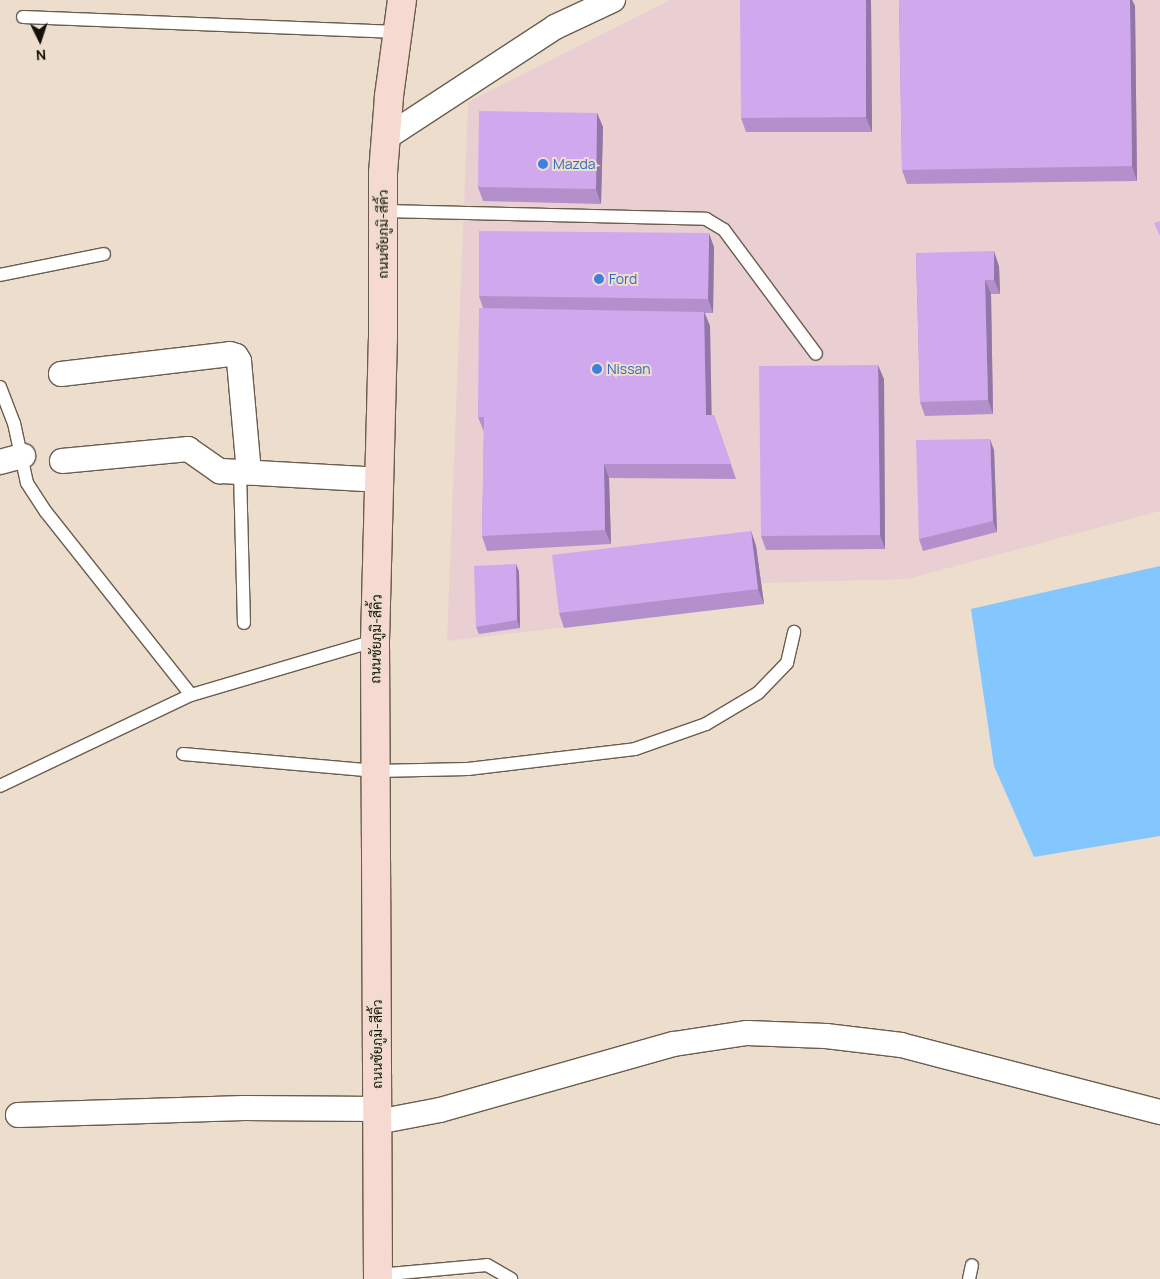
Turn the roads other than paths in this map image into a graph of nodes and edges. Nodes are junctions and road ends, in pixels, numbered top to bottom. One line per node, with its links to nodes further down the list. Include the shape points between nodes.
1 (402, 0): 4 (main road, ถนนชัยภูมิ-สีคิ้ว)
2 (613, 0): 5 (street, via 555,27)
3 (24, 17): 4 (lane)
4 (398, 32): 5 (main road, ถนนชัยภูมิ-สีคิ้ว)
5 (387, 137): 6 (main road, ถนนชัยภูมิ-สีคิ้ว, via 383,173)
6 (384, 211): 9 (lane, via 706,219 724,230); 16 (main road, ถนนชัยภูมิ-สีคิ้ว)
7 (104, 254): 8 (lane)
8 (0, 275)
9 (816, 354)
10 (60, 374): 15 (street, via 230,354 236,356 239,362)
11 (0, 387): 12 (lane)
12 (23, 456): 14 (street); 20 (lane, via 27,483 46,512)
13 (62, 461): 15 (street, via 188,449 220,472)
14 (0, 462)
15 (245, 473): 16 (street); 17 (lane)
16 (379, 480): 19 (main road, ถนนชัยภูมิ-สีคิ้ว)
17 (244, 623)
18 (794, 632): 22 (lane, via 787,663 758,693 706,724 635,748 468,769)
19 (375, 641): 20 (lane); 22 (main road, ถนนชัยภูมิ-สีคิ้ว)
20 (191, 695): 23 (lane)
21 (183, 754): 22 (lane)
22 (376, 770): 26 (main road, ถนนชัยภูมิ-สีคิ้ว)
23 (0, 786)
24 (1160, 1112): 26 (street, via 901,1045 826,1036 747,1033 674,1044 440,1110)
25 (18, 1114): 26 (street, via 244,1108)
26 (377, 1116): 28 (main road, ถนนชัยภูมิ-สีคิ้ว)
27 (972, 1265): 30 (lane)
28 (378, 1277): 29 (lane, via 486,1265)
29 (511, 1279)
30 (969, 1279)

